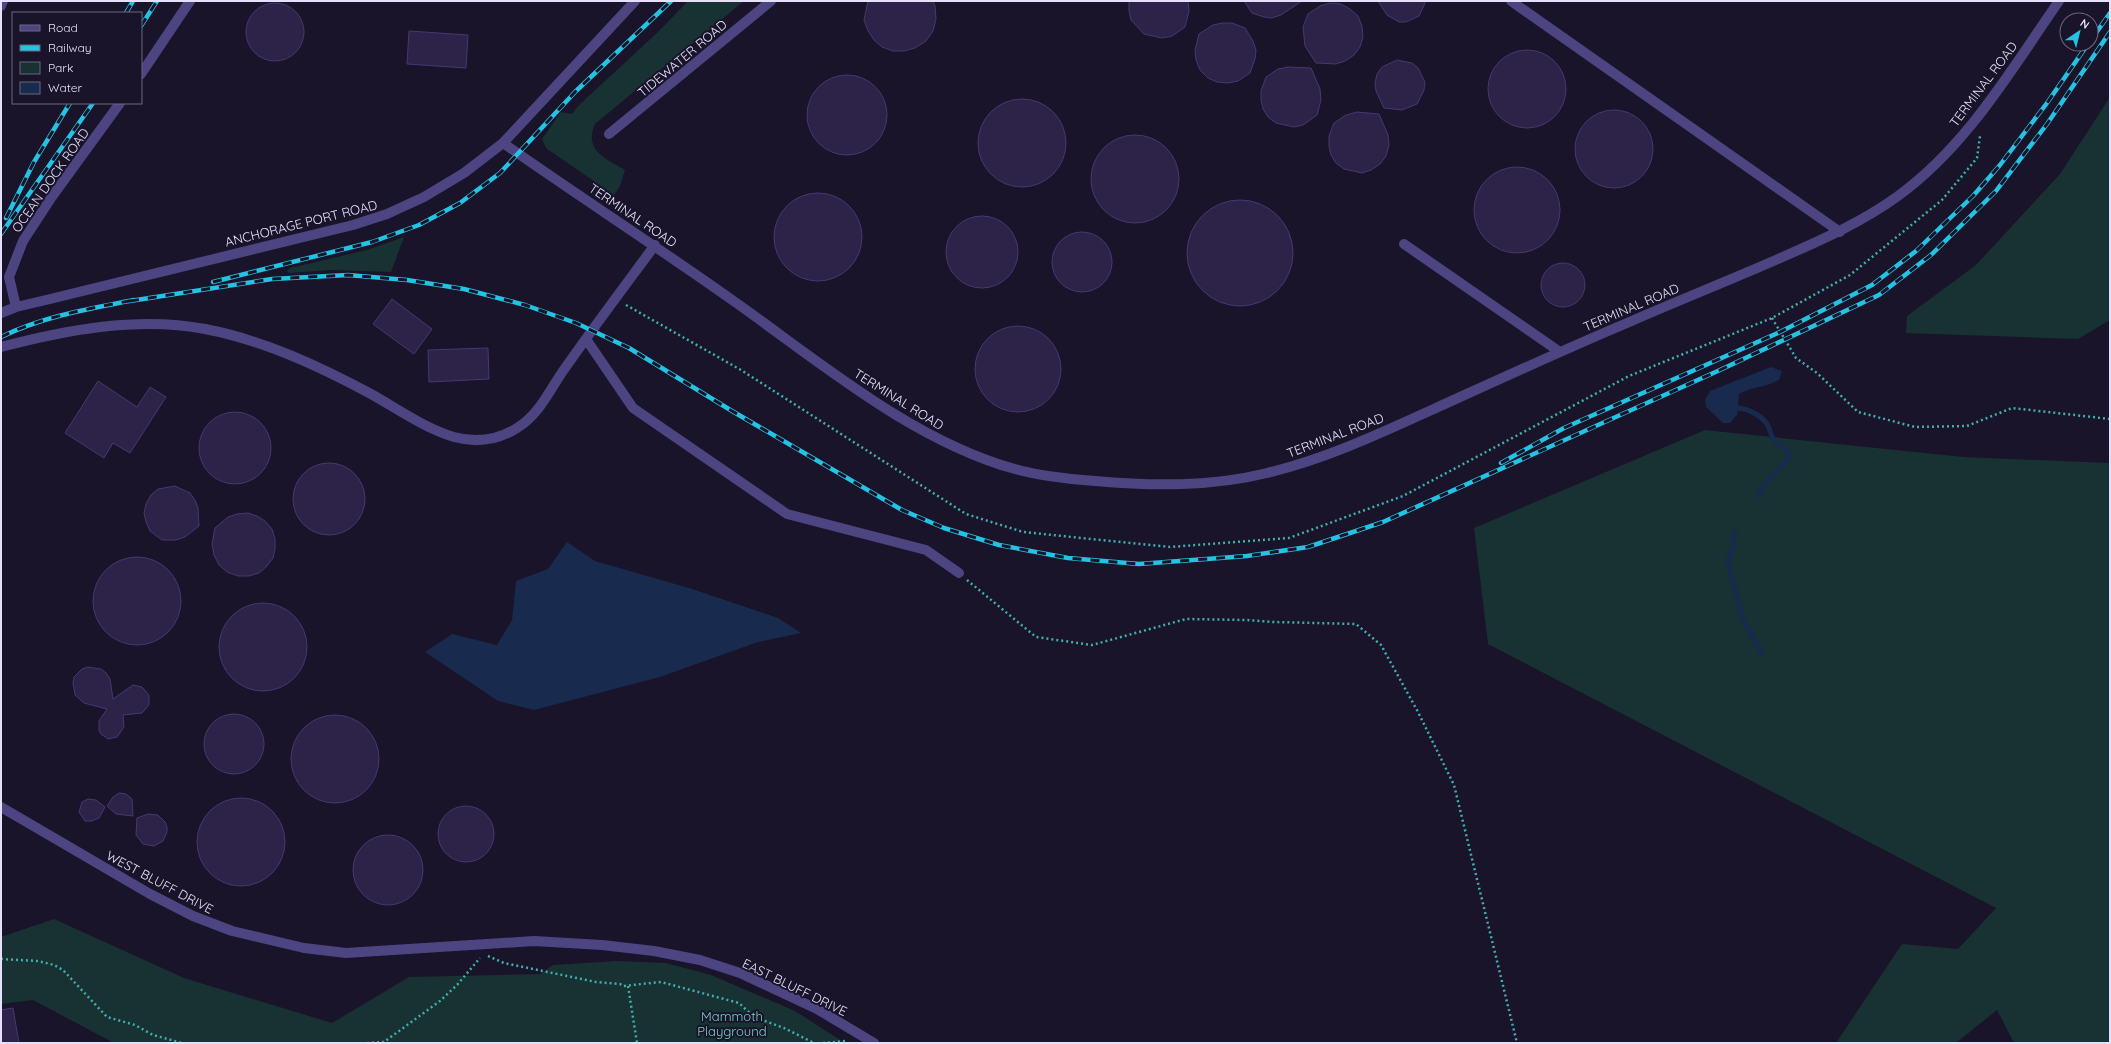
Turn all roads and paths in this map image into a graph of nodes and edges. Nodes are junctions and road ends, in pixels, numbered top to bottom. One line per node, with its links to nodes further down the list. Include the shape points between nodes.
1 (3, 1): 7 (street)
2 (190, 1): 8 (street)
3 (635, 1): 12 (street, ANCHORAGE PORT ROAD)
4 (771, 1): 10 (street, TIDEWATER ROAD)
5 (1511, 1): 13 (street)
6 (2059, 1): 13 (street, TERMINAL ROAD, via 1983,111 1943,158 1898,196)
7 (1, 6)
8 (142, 73)
9 (119, 104): 17 (street, OCEAN DOCK ROAD, via 23,241 9,278)
10 (609, 134)
11 (1980, 134): 19 (path, via 1977,158 1942,200 1850,275)
12 (503, 143): 15 (street, TERMINAL ROAD); 17 (street, ANCHORAGE PORT ROAD, via 464,173 424,197 388,214 353,226)
13 (1840, 232): 22 (street, TERMINAL ROAD)
14 (1404, 244): 22 (street)
15 (655, 246): 16 (street); 22 (street, TERMINAL ROAD, via 877,402 921,430 970,454 1017,470 1070,479 1174,485 1223,482 1265,474 1316,460)
16 (616, 299): 19 (path, via 741,370 966,514 1023,532 1170,547 1289,538 1402,496 1629,376); 20 (street)
17 (16, 307): 18 (street)
18 (1, 313)
19 (1772, 318): 23 (path, via 1796,358 1817,373 1858,412 1915,427 1967,426 2012,408)
20 (586, 339): 21 (street, via 534,416 499,437 478,441 455,437 429,426 300,359 236,336 204,328 173,325 96,328); 24 (street, via 633,408 787,514 926,550)
21 (1, 347)
22 (1560, 352)
23 (2110, 419)
24 (959, 573): 34 (path, via 1036,636 1092,645 1186,619 1246,620 1356,624 1382,645 1454,785)
25 (1, 807): 26 (street, WEST BLUFF DRIVE, via 192,916 268,941 346,953)
26 (534, 941): 33 (street, EAST BLUFF DRIVE, via 602,945 700,960 740,973 817,1009)
27 (1, 959): 29 (path, via 38,961 54,965 63,970 107,1017)
28 (628, 986): 30 (path, via 504,963 488,956 477,959 458,985 384,1042); 31 (path); 32 (path, via 661,982 739,1003 754,1017)
29 (182, 1043)
30 (367, 1043)
31 (636, 1043)
32 (814, 1043)
33 (874, 1043)
34 (1517, 1043)

